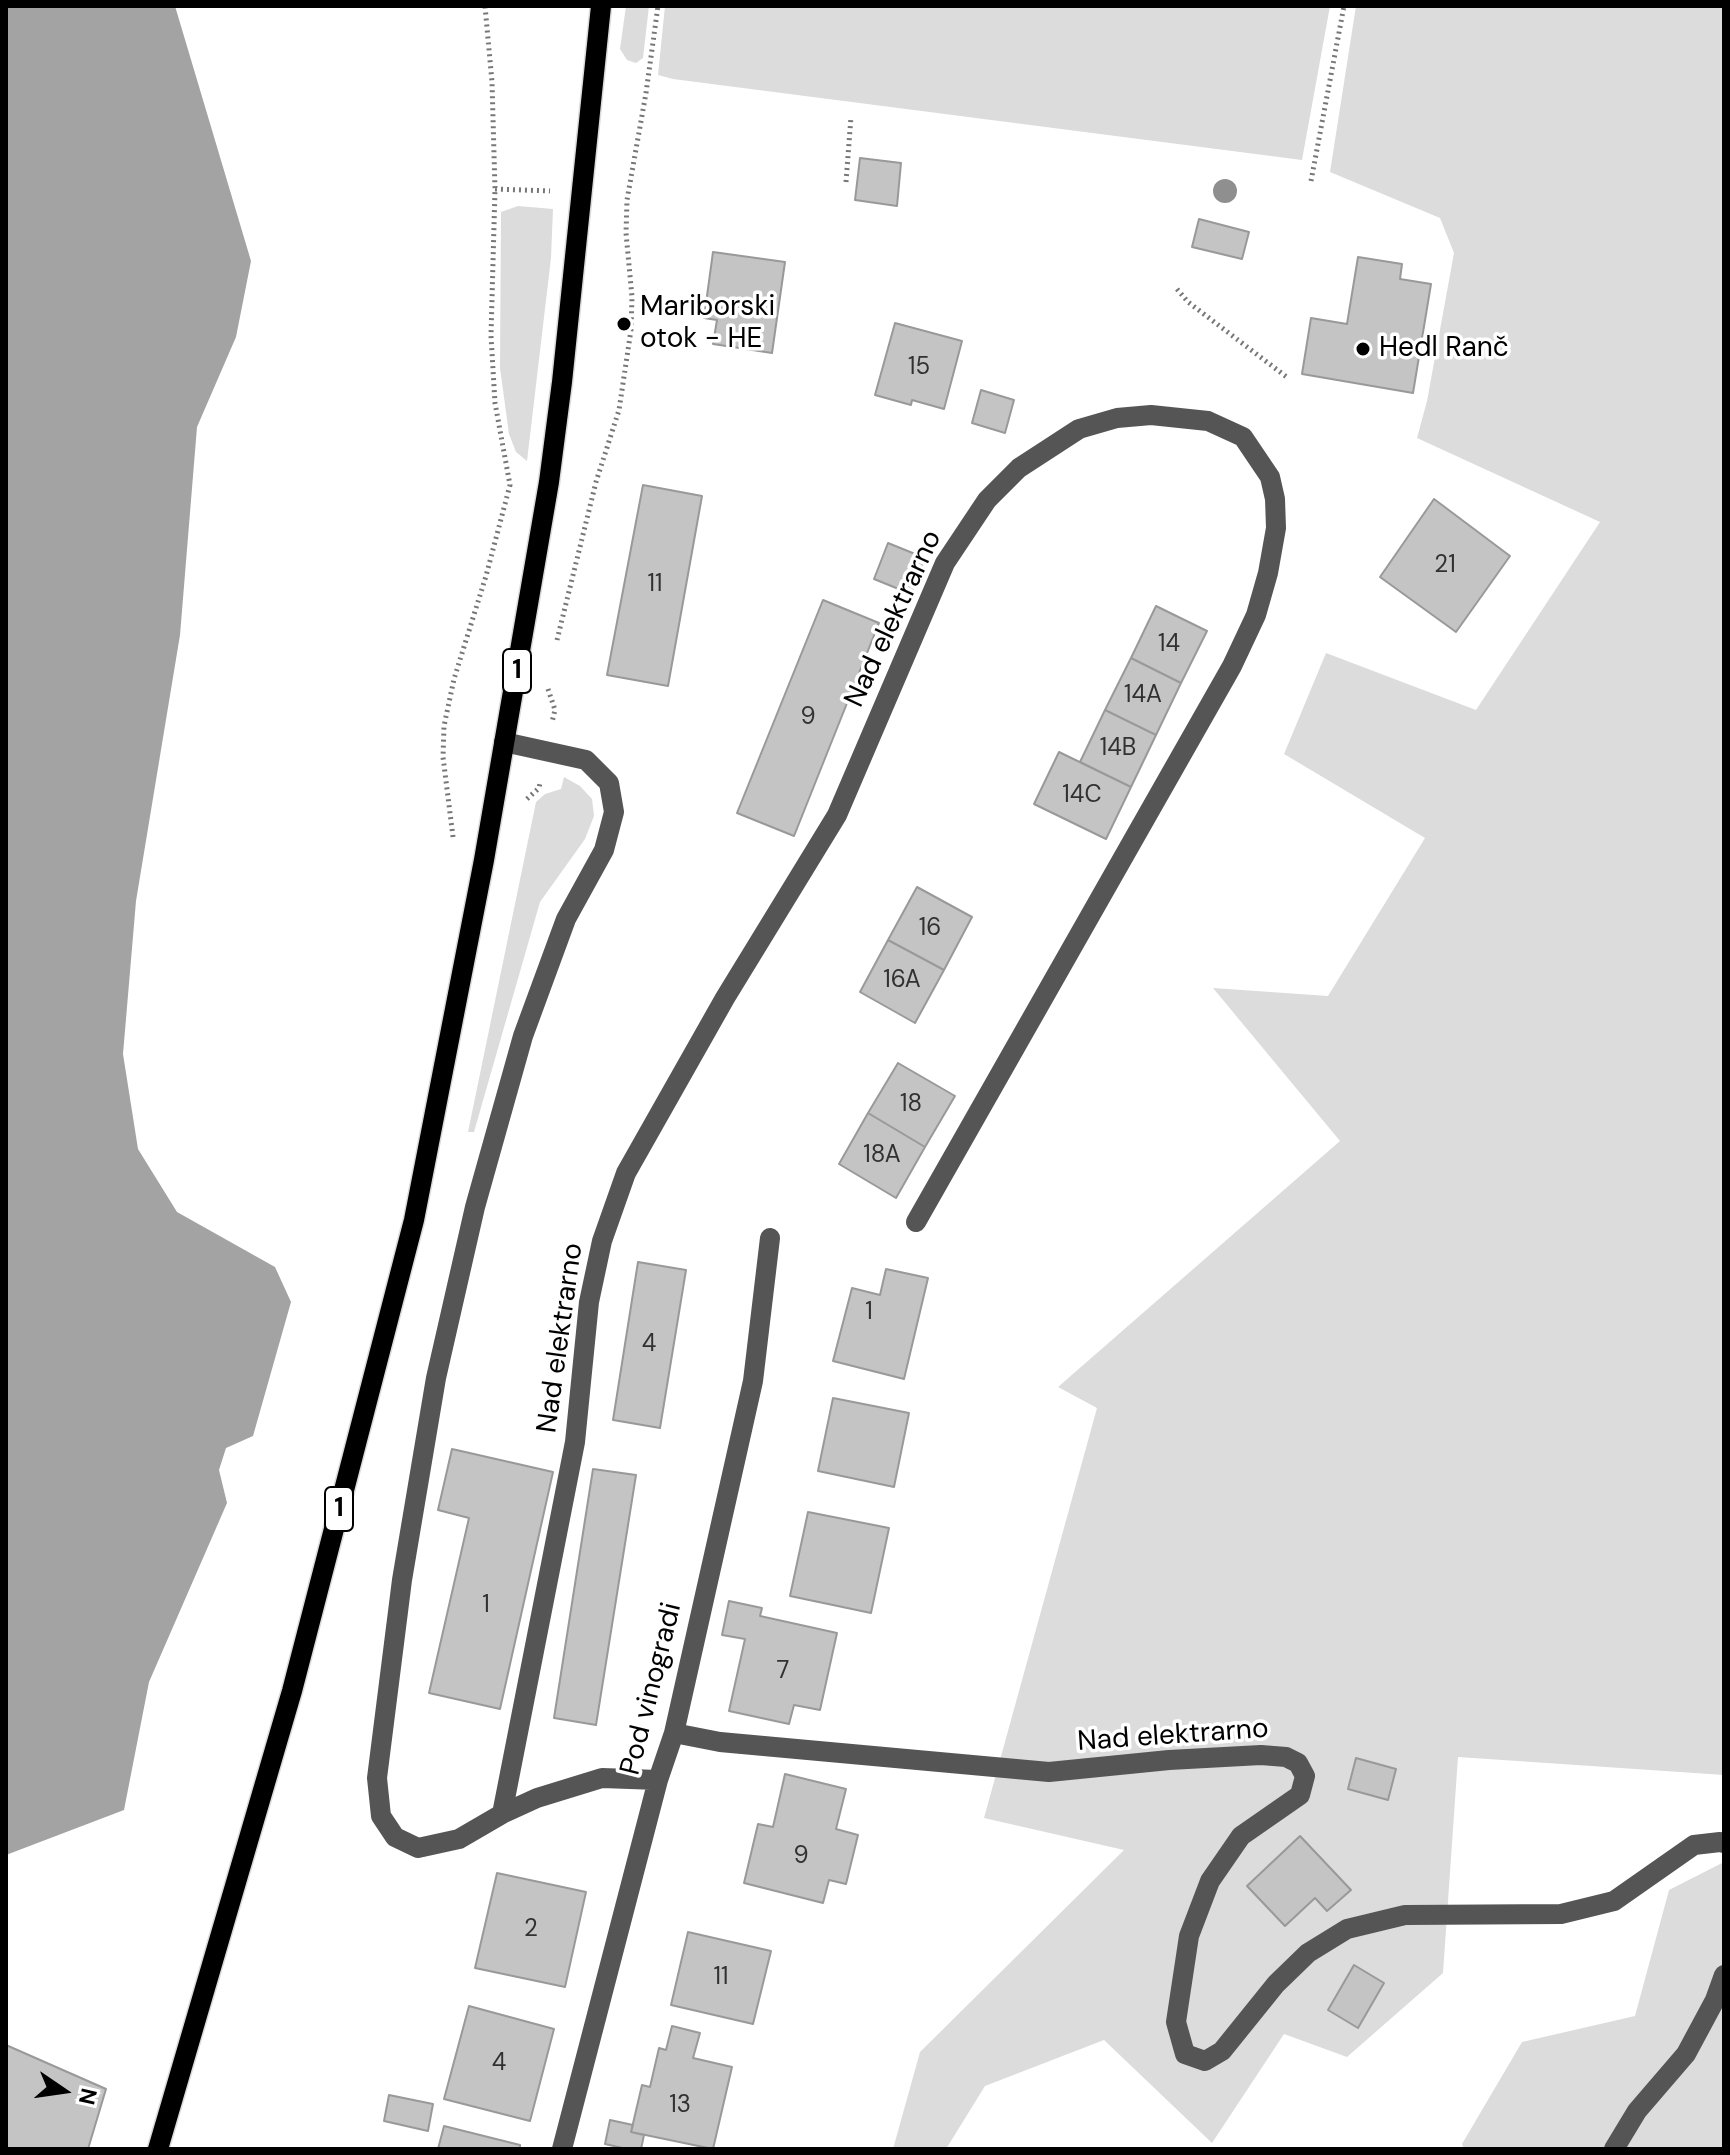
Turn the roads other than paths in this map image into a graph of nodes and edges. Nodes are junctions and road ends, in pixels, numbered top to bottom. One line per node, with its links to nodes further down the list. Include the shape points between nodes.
1 (601, 6): 2 (main road, 1, via 553,453)
2 (504, 742): 7 (street, via 586,760 609,783 614,812 604,850 566,919 523,1036 475,1207 436,1378 402,1580 377,1778 381,1816 395,1837 418,1848 459,1839); 10 (main road, 1, via 414,1220 292,1691)
3 (916, 1222): 7 (street, Nad elektrarno, via 1256,615 1276,528 1270,477 1243,437 1208,421 1151,415 1079,429 1019,468 987,500 945,563 837,815 626,1173 602,1241 589,1302 575,1442)
4 (770, 1238): 5 (street, Pod vinogradi, via 753,1381)
5 (674, 1733): 6 (street, Pod vinogradi); 8 (street, Nad elektrarno, via 720,1742 1049,1772 1261,1755 1298,1763 1305,1776 1300,1795 1241,1836 1210,1881 1189,1936 1176,2022 1185,2054 1205,2061 1222,2051 1308,1953 1347,1929 1405,1915 1561,1914 1614,1901 1694,1845)
6 (658, 1780): 7 (street, via 602,1778); 11 (street, Pod vinogradi)
7 (502, 1814)
8 (1724, 1843)
9 (1724, 1975): 12 (street, via 1686,2054 1637,2111)
10 (158, 2149)
11 (562, 2149)
12 (1614, 2149)

